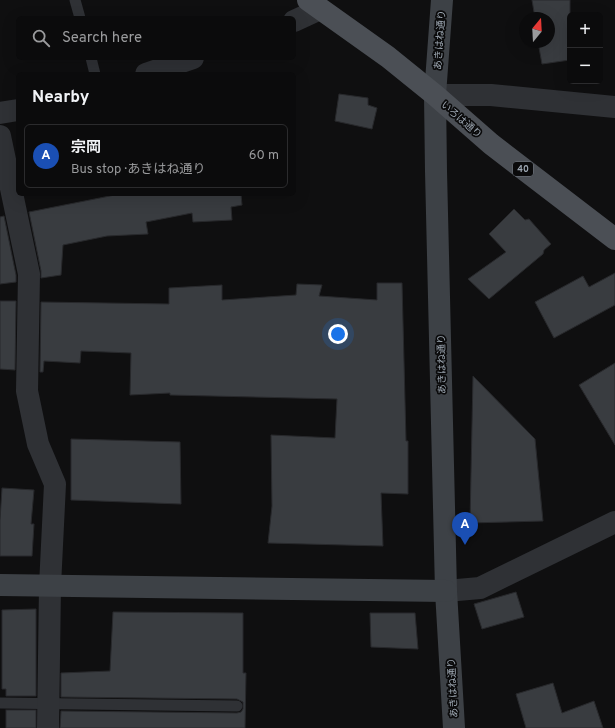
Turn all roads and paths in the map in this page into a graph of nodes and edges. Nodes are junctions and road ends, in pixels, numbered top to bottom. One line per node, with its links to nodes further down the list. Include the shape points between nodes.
1 (75, 0): 4 (lane)
2 (442, 0): 10 (street, あきはね通り)
3 (314, 4): 5 (street); 10 (main road, いろは通り / 40, via 388,57)
4 (79, 16)
5 (296, 18)
6 (92, 60): 8 (lane)
7 (187, 60): 9 (street)
8 (94, 72)
9 (152, 72)
10 (435, 95): 11 (street, via 491,95); 15 (main road, いろは通り / 40, via 491,144); 19 (street, あきはね通り)
11 (615, 107)
12 (16, 110): 13 (street)
13 (0, 113)
14 (0, 136): 18 (street, via 29,274 27,391 38,444 55,484)
15 (615, 239)
16 (615, 522): 19 (street, via 480,588)
17 (0, 585): 18 (street)
18 (50, 586): 19 (street); 21 (street)
19 (446, 591): 24 (street, あきはね通り)
20 (0, 703): 21 (lane)
21 (48, 703): 22 (lane); 23 (street)
22 (237, 706)
23 (48, 728)
24 (454, 728)

